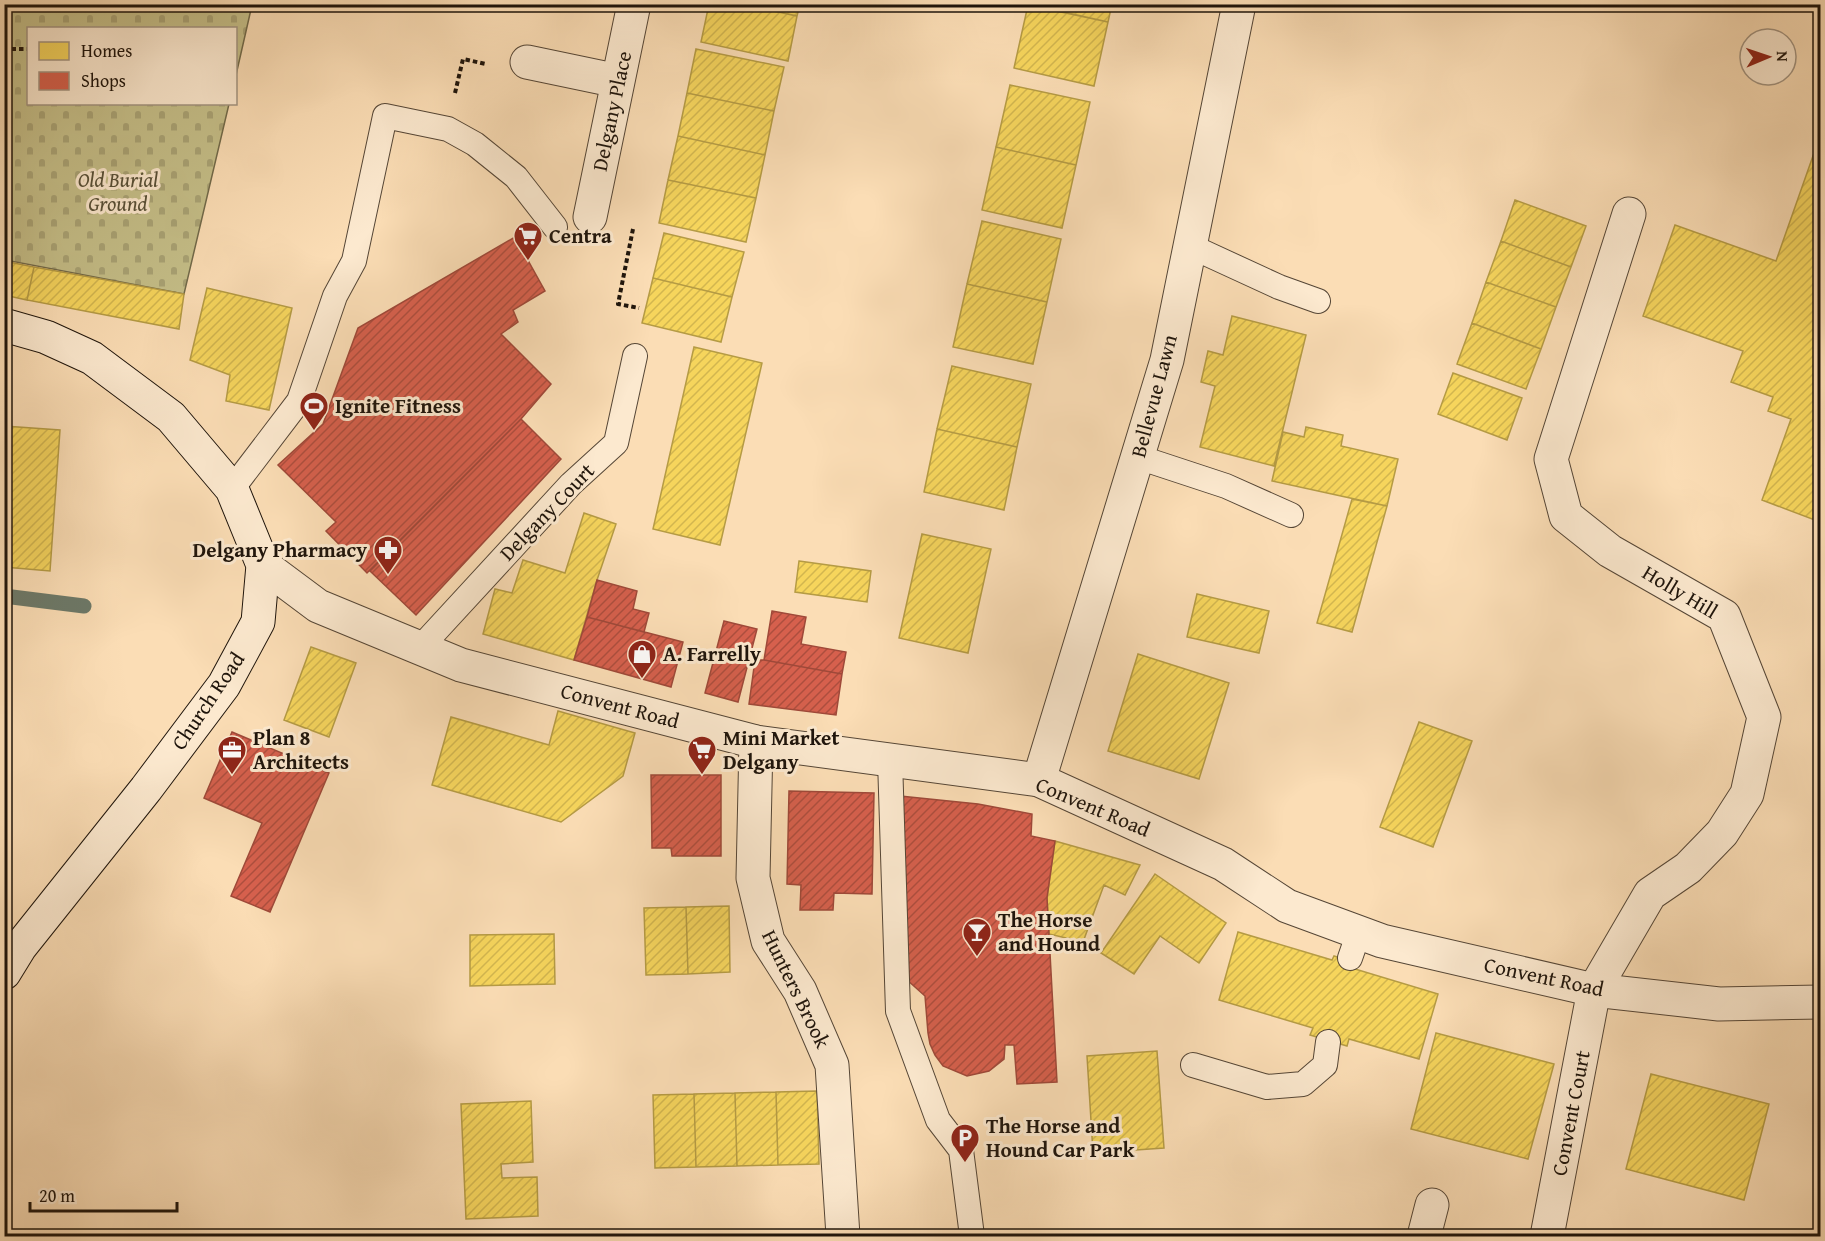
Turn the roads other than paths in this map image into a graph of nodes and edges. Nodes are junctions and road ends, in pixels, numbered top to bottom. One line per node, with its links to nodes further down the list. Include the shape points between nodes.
1 (634, 4): 4 (street, Delgany Place)
2 (1239, 4): 8 (street, Bellevue Lawn)
3 (527, 62): 4 (street)
4 (618, 81): 6 (street, Delgany Place)
5 (1629, 214): 21 (street, Holly Hill, via 1551,459 1566,516 1610,551 1724,616 1764,717 1747,794 1722,833 1688,868 1650,894)
6 (590, 217)
7 (555, 227): 13 (lane, via 516,177 475,144 448,129 386,116 354,261 335,296 299,401)
8 (1190, 246): 9 (lane, via 1278,287); 12 (street, Bellevue Lawn, via 1167,360)
9 (1318, 300)
10 (4, 325): 13 (street, Church Road, via 46,337 92,358 171,417)
11 (634, 356): 16 (lane, Delgany Court, via 616,443 571,484)
12 (1138, 457): 14 (lane, via 1226,486); 19 (street, Bellevue Lawn)
13 (232, 489): 15 (street, Church Road)
14 (1291, 515)
15 (263, 565): 16 (street, Convent Road, via 318,606); 20 (street, Church Road, via 258,622 224,685 20,947)
16 (420, 648): 17 (street, Convent Road, via 461,665)
17 (756, 742): 18 (street, Convent Road); 25 (street, Hunters Brook, via 753,878 768,941 800,991 831,1065)
18 (890, 760): 19 (street, Convent Road); 26 (lane, via 898,1011 938,1120 961,1150)
19 (1039, 780): 21 (street, Convent Road, via 1223,864 1355,945 1382,941)
20 (4, 973)
21 (1594, 990): 22 (street, Convent Road, via 1719,1004); 27 (street, Convent Court)
22 (1821, 1002)
23 (1328, 1042): 24 (lane, via 1325,1065 1303,1084 1267,1087)
24 (1193, 1065)
25 (843, 1236)
26 (972, 1236)
27 (1548, 1236)

